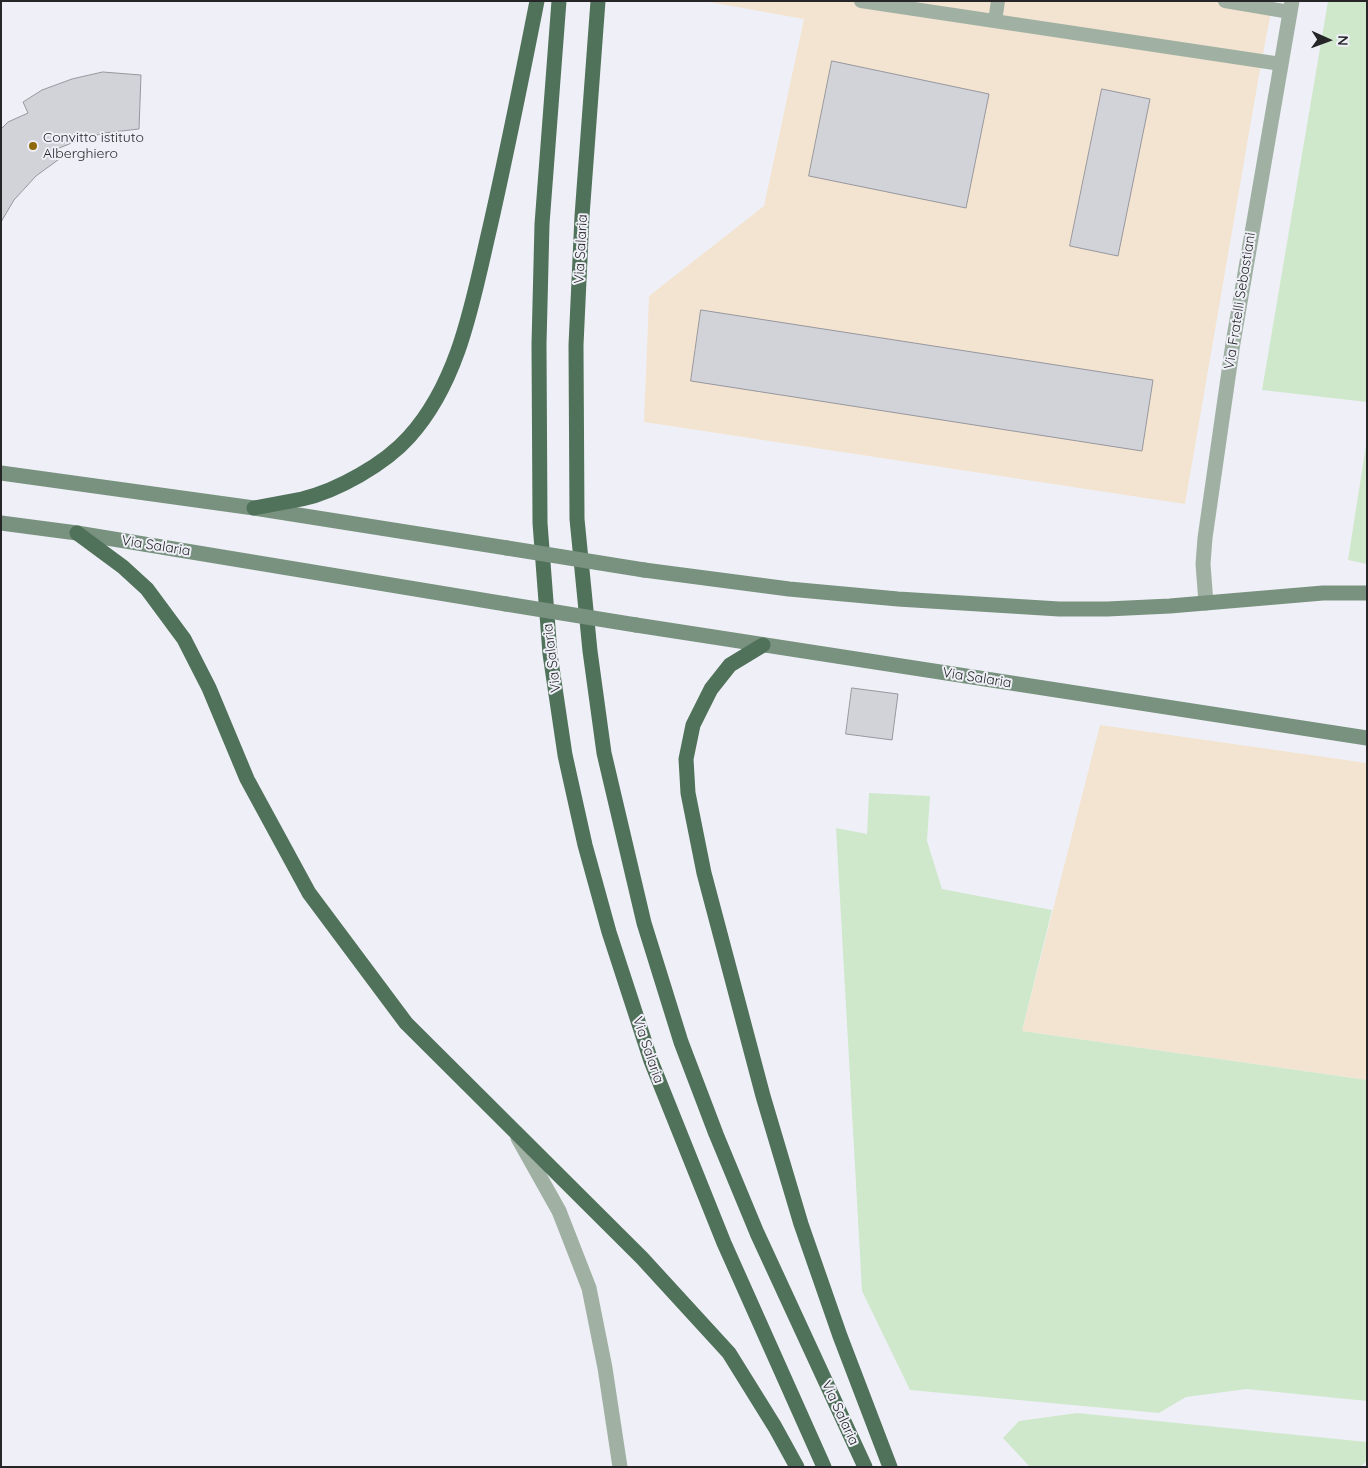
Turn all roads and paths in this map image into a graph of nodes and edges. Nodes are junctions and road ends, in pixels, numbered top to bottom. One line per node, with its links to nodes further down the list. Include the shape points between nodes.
1 (537, 1): 12 (highway, via 472,302 435,402 408,437 381,462 344,483 304,498)
2 (559, 1): 22 (highway, Via Salaria, via 542,224 540,513 550,654 565,756 609,932 651,1061 724,1243)
3 (598, 1): 23 (highway, Via Salaria, via 577,335 577,519 604,753 644,923 681,1042 757,1232)
4 (861, 1): 7 (lane)
5 (998, 1): 9 (lane)
6 (1225, 1): 8 (lane)
7 (888, 3): 9 (lane)
8 (1291, 7): 10 (street, Via Fratelli Sebastiani)
9 (995, 21): 10 (lane)
10 (1281, 64): 16 (street, Via Fratelli Sebastiani, via 1233,343 1205,538)
11 (1, 473): 12 (main road)
12 (254, 508): 16 (main road, bridge, via 644,570 898,599 1108,610)
13 (1, 523): 14 (main road, Via Salaria)
14 (77, 533): 17 (main road, Via Salaria, bridge); 19 (highway, via 147,589 184,639 209,688 247,780 309,893 406,1023)
15 (1367, 593): 16 (main road, via 1323,593)
16 (1206, 603)
17 (763, 645): 18 (main road, Via Salaria); 24 (highway, via 730,666 710,689 693,724 686,759 688,793 704,873 763,1096 801,1224)
18 (1367, 738)
19 (512, 1128): 20 (street, via 559,1211 590,1288); 21 (highway, via 642,1258 729,1353)
20 (620, 1467)
21 (797, 1467)
22 (824, 1467)
23 (865, 1467)
24 (890, 1467)

